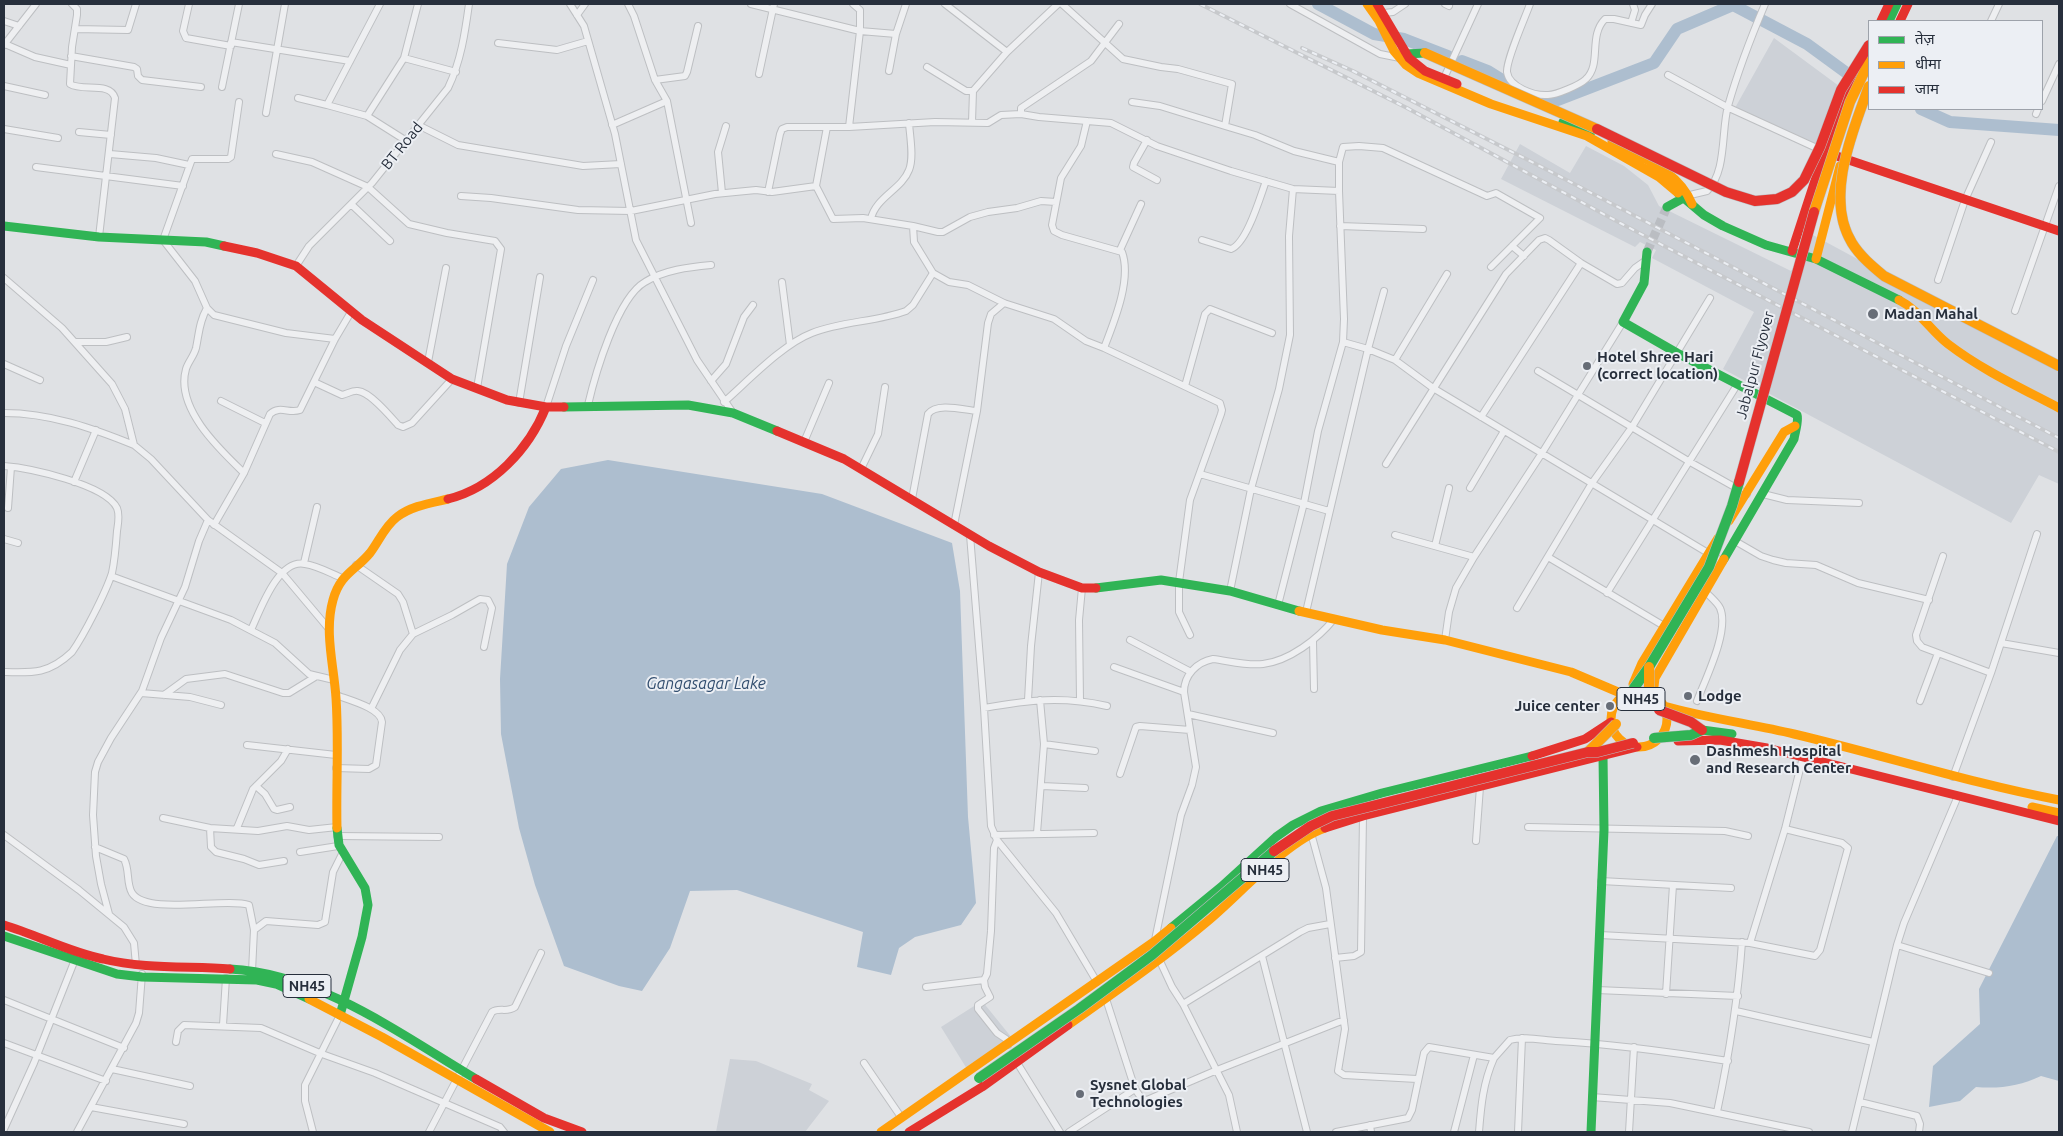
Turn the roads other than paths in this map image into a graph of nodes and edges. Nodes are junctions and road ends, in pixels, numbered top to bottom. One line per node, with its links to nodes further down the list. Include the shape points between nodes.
1 (36, 4): 42 (street)
2 (72, 4): 44 (street, via 77,10)
3 (136, 4): 44 (street, via 128,30)
4 (189, 4): 50 (street, via 183,31 186,38)
5 (239, 4): 50 (street)
6 (285, 4): 53 (street)
7 (380, 4): 59 (street)
8 (418, 4): 58 (street)
9 (469, 4): 65 (street, BT Road)
10 (570, 4): 33 (street)
11 (585, 4): 33 (street)
12 (628, 4): 69 (street)
13 (751, 4): 32 (street)
14 (853, 4): 45 (street, via 860,10)
15 (906, 4): 46 (street)
16 (945, 4): 55 (street)
17 (1058, 4): 55 (street)
18 (1062, 4): 49 (street)
19 (1290, 4): 56 (street, via 1380,54)
20 (1367, 4): 34 (main road)
21 (1377, 4): 34 (main road)
22 (1405, 4): 34 (street)
23 (1478, 4): 68 (street)
24 (1530, 4): 40 (street, via 1507,74 1510,81 1537,94 1555,94 1585,81 1591,74 1594,46 1604,19)
25 (1633, 4): 40 (street, via 1635,10)
26 (1652, 4): 40 (street, via 1643,24)
27 (1765, 4): 83 (street)
28 (1889, 4): 35 (main road)
29 (1897, 4): 36 (main road)
30 (1908, 4): 37 (main road)
31 (1999, 4): 38 (street)
32 (773, 6): 45 (street); 66 (street)
33 (577, 14): 47 (street)
34 (1384, 18): 56 (main road)
35 (1881, 20)
36 (1889, 20)
37 (1900, 20)
38 (1991, 20)
39 (4, 21): 42 (street)
40 (1631, 23)
41 (1119, 24): 49 (street)
42 (19, 26): 51 (street)
43 (698, 26): 69 (street, via 684,76)
44 (75, 29): 57 (street)
45 (860, 31): 46 (street); 95 (street)
46 (896, 34): 64 (street)
47 (588, 41): 48 (street, via 557,50); 90 (street)
48 (498, 43)
49 (1105, 43): 85 (street, via 1091,62 1021,108); 93 (street, via 1123,59 1178,69 1232,84)
50 (231, 44): 53 (street); 72 (street)
51 (4, 45): 62 (street)
52 (1868, 47): 56 (main road, bridge, via 1838,97 1808,174 1788,194 1761,202 1726,192 1593,127 1425,54)
53 (278, 49): 59 (street); 84 (street)
54 (1868, 50): 60 (main road)
55 (1007, 52): 74 (street)
56 (1403, 55): 68 (main road); 123 (main road, via 1412,69 1435,82 1522,116 1587,136 1659,177)
57 (71, 56): 62 (street); 71 (street, via 134,68 142,80)
58 (404, 58): 65 (street); 86 (street)
59 (350, 61): 82 (street)
60 (1865, 63): 103 (main road, via 1852,83); 278 (main road, Jabalpur Flyover, bridge, via 1802,250 1720,542 1709,567)
61 (2059, 64): 78 (street)
62 (70, 65): 98 (street, via 69,80 73,86 108,89 114,94)
63 (927, 67): 74 (street, via 966,91)
64 (889, 71)
65 (456, 72): 91 (street, BT Road, via 448,88)
66 (759, 74)
67 (1668, 75): 83 (street)
68 (1444, 78): 123 (main road, via 1604,136 1681,183)
69 (656, 80): 79 (street)
70 (4, 86): 76 (street)
71 (201, 87)
72 (222, 87)
73 (1868, 89): 182 (main road, bridge, via 1840,181 1841,211 1853,245 1884,276)
74 (974, 91): 88 (street)
75 (1868, 94): 106 (main road)
76 (45, 95)
77 (298, 98): 82 (street)
78 (2043, 99)
79 (667, 101): 90 (street); 124 (street)
80 (239, 102): 109 (street, via 231,157 195,158)
81 (1132, 102): 93 (street, via 1160,106)
82 (327, 105): 86 (street)
83 (1727, 108): 103 (street); 123 (street, via 1714,181 1707,191)
84 (266, 113)
85 (1021, 114): 87 (street); 88 (street, via 1002,115 988,123)
86 (367, 116): 100 (street)
87 (1087, 121): 101 (street, via 1111,123); 126 (street, via 1081,146 1061,178)
88 (972, 122): 89 (street)
89 (910, 123): 95 (street); 131 (street, via 910,168)
90 (612, 124): 108 (street)
91 (418, 125): 100 (street, BT Road); 108 (street, via 458,145 583,166)
92 (726, 126): 121 (street, via 718,152)
93 (1225, 126): 107 (street, via 1294,151)
94 (827, 127): 95 (street); 115 (street); 120 (street, via 782,129)
95 (849, 127)
96 (4, 128): 99 (street)
97 (79, 132): 98 (street)
98 (111, 135): 104 (street)
99 (58, 138)
100 (405, 140): 117 (street, BT Road)
101 (1146, 140): 112 (street, via 1133,167); 113 (street)
102 (1991, 142): 125 (street)
103 (1825, 152): 106 (main road); 145 (main road)
104 (110, 154): 109 (street); 111 (street)
105 (276, 154): 117 (street, via 302,159)
106 (1842, 158): 125 (main road); 148 (main road)
107 (1339, 162): 119 (street); 143 (street, via 1344,148 1383,148 1487,196 1496,193 1540,218)
108 (621, 164): 130 (street)
109 (189, 165): 114 (street)
110 (36, 167): 111 (street)
111 (107, 176): 114 (street); 139 (street)
112 (1157, 180)
113 (1266, 181): 118 (street); 141 (street, via 1246,232 1236,246 1231,249)
114 (183, 186): 140 (street)
115 (816, 186): 120 (street); 131 (street, via 833,219)
116 (2059, 186): 136 (street)
117 (368, 187): 127 (street, BT Road); 192 (street, via 409,224 494,241 499,245 501,249)
118 (1293, 189): 119 (street); 223 (street, via 1289,236 1290,335 1280,389)
119 (1339, 191): 135 (street)
120 (768, 192): 121 (street)
121 (722, 193): 124 (street)
122 (462, 196): 130 (street, via 578,210)
123 (1688, 199): 129 (main road); 145 (main road, via 1704,215 1737,234)
124 (686, 200): 130 (street); 132 (street)
125 (1965, 200): 136 (main road); 160 (street)
126 (1056, 202): 134 (street, via 1037,202 988,212 944,232); 144 (street, via 1054,231)
127 (351, 204): 142 (street); 151 (street, BT Road, via 309,246)
128 (1141, 204): 144 (street)
129 (1667, 207)
130 (631, 211): 157 (street, via 636,240)
131 (871, 219): 134 (street)
132 (691, 223)
133 (4, 226): 139 (main road)
134 (913, 226): 154 (street, via 914,242)
135 (1340, 226): 137 (street); 174 (street)
136 (2045, 227): 138 (main road); 167 (street)
137 (1423, 229)
138 (2059, 231)
139 (99, 237): 140 (main road)
140 (163, 240): 151 (main road, via 206,242 257,253); 166 (street, via 195,281)
141 (1202, 240)
142 (390, 242)
143 (1512, 246): 146 (street); 152 (street)
144 (1120, 250): 176 (street, via 1124,258 1122,295)
145 (1792, 251): 148 (main road)
146 (1524, 256): 149 (street, via 1545,238); 193 (street, via 1506,274)
147 (1646, 256): 149 (street, via 1620,284); 169 (main road, via 1644,283)
148 (1816, 259): 200 (main road, via 1903,302 1949,345)
149 (1581, 263): 204 (street)
150 (711, 265): 157 (street, via 687,267)
151 (296, 266): 168 (main road)
152 (1491, 267)
153 (446, 268): 180 (street)
154 (933, 273): 164 (street, via 949,282 968,285); 175 (street, via 913,306 906,310 845,323 812,333)
155 (1447, 274): 179 (street)
156 (540, 277): 197 (street)
157 (656, 277): 186 (street, via 697,360); 198 (street, via 639,285 627,300 603,350)
158 (4, 278): 173 (street)
159 (593, 280): 199 (street)
160 (1938, 280)
161 (782, 282): 175 (street)
162 (1384, 291): 177 (street)
163 (1710, 298): 178 (street)
164 (1004, 303): 176 (street, via 1054,318 1086,341); 201 (street, via 991,314 988,323)
165 (753, 304): 186 (street, via 744,317 726,364)
166 (207, 308): 172 (street, via 222,318 286,333); 217 (street, via 200,319 196,349 186,370 186,389 195,414 207,433)
167 (2015, 311)
168 (351, 312): 172 (street); 180 (main road)
169 (1623, 322): 178 (main road); 194 (street)
170 (1272, 333): 190 (street, via 1210,309 1205,314)
171 (127, 337): 173 (street, via 106,342)
172 (335, 339): 187 (street)
173 (76, 342): 211 (street, via 121,397)
174 (1343, 342): 177 (street); 227 (street, via 1318,431)
175 (790, 345): 196 (street)
176 (1104, 348): 190 (street)
177 (1368, 349): 179 (street); 231 (street)
178 (1677, 353): 189 (main road); 207 (street)
179 (1395, 360): 193 (street)
180 (428, 362): 184 (main road)
181 (4, 364): 185 (street)
182 (2059, 366)
183 (1538, 372): 194 (street)
184 (452, 379): 187 (street, via 412,424 403,427 361,391 342,395); 192 (main road)
185 (40, 380)
186 (711, 381): 196 (street)
187 (314, 382): 205 (street, via 300,410 278,409)
188 (829, 383): 210 (street)
189 (1737, 385): 206 (main road, via 1797,415); 213 (street)
190 (1185, 386): 218 (street, via 1222,406)
191 (885, 387): 216 (street, via 878,434)
192 (477, 388): 197 (main road)
193 (1433, 388): 204 (street); 214 (street)
194 (1578, 396): 207 (street); 212 (street)
195 (221, 401): 205 (street)
196 (724, 402): 202 (street)
197 (519, 403): 199 (main road)
198 (588, 406): 199 (main road); 202 (main road, via 688,405)
199 (546, 407): 249 (main road, via 535,432 484,484 397,517 368,555)
200 (2059, 408)
201 (977, 411): 226 (street, via 937,408 928,414); 235 (street)
202 (733, 413): 210 (main road)
203 (4, 414): 208 (street, via 45,416)
204 (1481, 417): 209 (street)
205 (265, 423): 217 (street)
206 (1795, 426): 224 (main road, via 1784,432); 225 (main road, via 1794,439)
207 (1632, 427): 213 (street); 220 (street)
208 (96, 430): 211 (street); 219 (street)
209 (1504, 431): 212 (street); 222 (street)
210 (804, 442): 216 (main road)
211 (134, 446): 232 (street)
212 (1542, 453): 220 (street); 245 (street)
213 (1690, 462): 224 (street); 233 (street)
214 (1386, 464)
215 (7, 467): 219 (street, via 28,468); 230 (street)
216 (861, 468): 226 (main road)
217 (244, 473): 234 (street)
218 (1200, 474): 223 (street); 254 (street, via 1190,500)
219 (74, 482): 252 (street, via 107,498 118,510 116,553)
220 (1592, 483): 233 (street); 246 (street)
221 (1449, 488): 242 (street)
222 (1470, 488)
223 (1251, 489): 227 (street); 257 (street)
224 (1747, 494): 243 (main road)
225 (1762, 494): 228 (street, via 1787,500); 240 (main road)
226 (912, 500): 235 (main road)
227 (1304, 504): 231 (street); 261 (street)
228 (1859, 504)
229 (317, 507): 248 (street)
230 (8, 508)
231 (1330, 511): 263 (street)
232 (208, 520): 234 (street); 260 (street)
233 (1654, 520): 243 (street); 258 (street)
234 (214, 525): 251 (street)
235 (954, 525): 237 (main road)
236 (2038, 534): 273 (street)
237 (970, 535): 250 (main road); 298 (street)
238 (1395, 535): 242 (street)
239 (4, 539): 241 (street)
240 (1735, 541): 247 (main road); 259 (street, via 1773,560 1816,565 1858,583)
241 (18, 543)
242 (1434, 546): 245 (street)
243 (1708, 552): 247 (street); 265 (main road)
244 (1943, 556): 259 (street)
245 (1474, 557): 271 (street, via 1456,588)
246 (1548, 557): 258 (street); 262 (street)
247 (1723, 562): 256 (main road)
248 (304, 563): 251 (street); 253 (street)
249 (356, 565): 253 (main road); 268 (street, via 398,594)
250 (1039, 572): 255 (main road); 291 (street)
251 (282, 573): 266 (street); 267 (street)
252 (111, 576): 260 (street); 279 (street, via 76,645 67,656 40,672)
253 (342, 578): 266 (main road, via 333,598)
254 (1178, 582): 255 (main road, via 1152,580 1108,588); 257 (main road); 269 (street, via 1179,612)
255 (1082, 588): 293 (street)
256 (1705, 591): 290 (main road, via 1655,678); 294 (street, via 1720,607 1722,619 1718,643)
257 (1230, 592): 261 (main road)
258 (1607, 593): 265 (street)
259 (1929, 600): 275 (street, via 1916,635 1917,641 1922,647)
260 (180, 601): 267 (street); 286 (street, via 161,638)
261 (1278, 605): 263 (main road)
262 (1517, 608)
263 (1306, 612): 264 (main road)
264 (1334, 619): 271 (main road); 272 (street)
265 (1664, 626): 289 (main road, via 1642,662)
266 (330, 629): 283 (main road)
267 (251, 630): 282 (street, via 275,643)
268 (413, 634): 274 (street, via 476,600 485,599 492,608); 300 (street, via 400,650)
269 (1190, 635)
270 (1130, 640): 280 (street)
271 (1445, 640): 289 (main road, via 1571,672)
272 (1313, 641): 280 (street, via 1271,662 1212,659); 284 (street)
273 (2001, 643): 276 (street); 281 (street)
274 (484, 647)
275 (1938, 653): 281 (street); 295 (street)
276 (2059, 653)
277 (1114, 667): 285 (street)
278 (1649, 668): 289 (main road, Jabalpur Flyover, bridge); 290 (main road, bridge)
279 (4, 672)
280 (1191, 672): 285 (street, via 1185,681)
281 (1991, 673): 318 (street)
282 (315, 677): 283 (street); 287 (street, via 283,693 225,674 186,680)
283 (334, 680): 288 (main road)
284 (1314, 689)
285 (1184, 692): 301 (street)
286 (141, 693): 287 (street); 344 (street, via 98,762 93,798)
287 (164, 695): 296 (street, via 190,697)
288 (336, 695): 300 (street); 313 (main road)
289 (1629, 695): 290 (main road, NH45); 302 (main road, NH45)
290 (1651, 698): 299 (main road, NH45, bridge)
291 (1028, 700): 292 (street); 298 (street)
292 (1040, 700): 293 (street); 307 (street)
293 (1080, 700): 297 (street)
294 (1697, 701)
295 (1920, 701)
296 (221, 705)
297 (1107, 706)
298 (984, 708): 341 (street, via 991,826)
299 (1661, 708): 304 (main road, bridge); 306 (main road, NH45, via 1662,723); 318 (main road, NH45, via 1795,734)
300 (371, 709): 316 (street, via 382,719 376,765 369,769)
301 (1188, 714): 303 (street); 305 (street)
302 (1614, 723): 309 (main road, NH45, via 1622,736); 312 (main road, bridge); 357 (main road, NH45, via 1585,739 1538,754 1321,811 1276,837)
303 (1190, 730): 317 (street, via 1136,727); 357 (street, via 1195,774 1182,814)
304 (1702, 730): 306 (main road, bridge, via 1691,735); 326 (main road, via 1743,736 2003,802)
305 (1273, 732)
306 (1656, 740): 309 (main road, NH45); 315 (main road, NH45, via 1736,742)
307 (1044, 744): 311 (street); 320 (street)
308 (247, 745): 310 (street)
309 (1635, 745): 312 (main road, bridge); 314 (main road, NH45)
310 (288, 749): 313 (street); 319 (street, via 281,761)
311 (1095, 751)
312 (1588, 752): 404 (main road, bridge, via 1313,823 1290,838 1133,970)
313 (336, 755): 316 (main road)
314 (1603, 756): 321 (main road, NH45); 334 (main road)
315 (1803, 757): 323 (main road, NH45); 333 (street)
316 (336, 768): 342 (main road)
317 (1120, 774)
318 (1953, 777): 324 (main road, NH45)
319 (256, 786): 325 (street, via 277,810); 332 (street)
320 (1042, 786): 322 (street); 335 (street)
321 (1480, 787): 327 (main road, NH45); 343 (street)
322 (1085, 788)
323 (1958, 796): 329 (main road, NH45); 360 (street)
324 (2059, 800)
325 (290, 807)
326 (2059, 813)
327 (1363, 816): 337 (main road, NH45); 364 (street, via 1361,952)
328 (163, 818): 331 (street)
329 (2059, 821)
330 (1528, 827): 334 (street)
331 (210, 828): 332 (street); 346 (street, via 211,847 216,852 258,865)
332 (237, 828): 342 (street, via 258,830 287,826)
333 (1785, 829): 359 (street); 359 (street, via 1842,843 1848,848 1820,950 1815,956 1810,956)
334 (1604, 830): 339 (street, via 1725,832); 347 (main road)
335 (1037, 833): 336 (street); 341 (street)
336 (1094, 833)
337 (1311, 833): 351 (street, via 1324,879); 365 (main road, NH45)
338 (4, 835): 350 (street)
339 (1748, 836)
340 (439, 837): 342 (street)
341 (996, 838): 370 (street, via 991,931); 371 (street, via 1056,913)
342 (338, 841): 345 (street); 353 (street, via 325,922 318,925 266,921); 378 (main road, via 367,897 367,912)
343 (1476, 841)
344 (95, 847): 350 (street); 353 (street, via 124,859 132,892 140,900 178,905 245,904 251,908)
345 (300, 852)
346 (284, 862)
347 (1601, 881): 348 (street); 354 (main road)
348 (1673, 885): 349 (street); 356 (street)
349 (1731, 888)
350 (109, 914): 366 (street, via 132,937)
351 (1330, 924): 363 (street, via 1308,928); 364 (street)
352 (4, 925): 362 (main road, NH45)
353 (254, 930): 367 (street)
354 (1600, 935): 356 (street); 373 (main road)
355 (4, 936): 362 (main road, NH45)
356 (1670, 938): 358 (street); 374 (street)
357 (1154, 941): 365 (street); 371 (main road, NH45)
358 (1742, 942): 359 (street); 375 (street)
359 (1750, 943)
360 (1897, 945): 368 (street); 387 (street)
361 (541, 953): 403 (street, via 515,1008 492,1012)
362 (77, 956): 366 (main road, NH45, via 107,972); 382 (street)
363 (1262, 956): 379 (street); 389 (street)
364 (1335, 958): 383 (street)
365 (1160, 960): 376 (main road, NH45); 379 (street)
366 (140, 970): 367 (main road, NH45); 369 (main road, NH45); 392 (street, via 139,1013)
367 (252, 971): 378 (main road, NH45, via 301,983)
368 (1989, 973)
369 (226, 978): 381 (main road, NH45, via 276,984); 384 (street)
370 (984, 980): 372 (street); 391 (street, via 990,997 978,1005 978,1009)
371 (1097, 982): 391 (main road, NH45)
372 (926, 987)
373 (1597, 990): 374 (street); 390 (main road)
374 (1666, 994): 375 (street)
375 (1738, 996): 380 (street)
376 (1106, 999): 398 (main road, NH45); 409 (street)
377 (4, 1000): 382 (street)
378 (344, 1004): 381 (main road); 403 (main road, NH45)
379 (1183, 1004): 402 (street)
380 (1736, 1011): 387 (street); 399 (street)
381 (340, 1015): 395 (street); 403 (main road, NH45)
382 (52, 1018): 392 (street); 394 (street)
383 (1344, 1020): 389 (street); 405 (street, via 1340,1073)
384 (222, 1026): 386 (street, via 184,1025 178,1031); 395 (street, via 261,1028)
385 (1522, 1038): 390 (street); 397 (street, via 1510,1040); 437 (street)
386 (176, 1042)
387 (1873, 1042): 413 (street)
388 (4, 1043): 394 (street)
389 (1284, 1043): 402 (street); 432 (street)
390 (1594, 1043): 393 (street); 410 (main road)
391 (1008, 1045): 398 (street); 408 (main road, NH45)
392 (124, 1048): 401 (street)
393 (1634, 1048): 399 (street); 411 (street)
394 (37, 1054): 406 (street); 420 (street)
395 (322, 1054): 412 (street); 422 (street, via 308,1076 304,1093)
396 (1474, 1055): 397 (street); 405 (street, via 1429,1047 1424,1053); 435 (street)
397 (1494, 1058): 436 (street, via 1483,1091)
398 (1016, 1061): 415 (main road, NH45); 429 (street)
399 (1728, 1061): 416 (street)
400 (864, 1063): 417 (street)
401 (112, 1069): 406 (street); 407 (street)
402 (1217, 1070): 409 (street, via 1146,1100); 431 (street, via 1230,1094)
403 (460, 1076): 412 (street); 425 (main road, NH45); 426 (main road, NH45, via 554,1124)
404 (979, 1078): 408 (main road, via 969,1078); 415 (main road)
405 (1417, 1079): 419 (street, via 1408,1118)
406 (106, 1081): 414 (street)
407 (190, 1086)
408 (939, 1090): 417 (main road, NH45)
409 (1135, 1090): 430 (street)
410 (1592, 1097): 411 (street); 438 (main road)
411 (1630, 1099): 416 (street); 439 (street)
412 (446, 1102): 423 (street); 424 (street, via 500,1127)
413 (1860, 1102): 441 (street); 442 (street, via 1917,1116)
414 (91, 1107): 418 (street); 421 (street)
415 (949, 1107): 428 (main road, NH45)
416 (1717, 1112): 440 (street)
417 (901, 1117): 427 (main road, NH45)
418 (184, 1124)
419 (1370, 1125): 433 (street); 434 (street)
420 (4, 1129)
421 (77, 1132)
422 (313, 1132)
423 (429, 1132)
424 (504, 1132)
425 (550, 1132)
426 (577, 1132)
427 (881, 1132)
428 (909, 1132)
429 (1060, 1132)
430 (1069, 1132)
431 (1237, 1132)
432 (1307, 1132)
433 (1336, 1132)
434 (1371, 1132)
435 (1454, 1132)
436 (1480, 1132)
437 (1518, 1132)
438 (1591, 1132)
439 (1629, 1132)
440 (1809, 1132)
441 (1852, 1132)
442 (1918, 1132)

